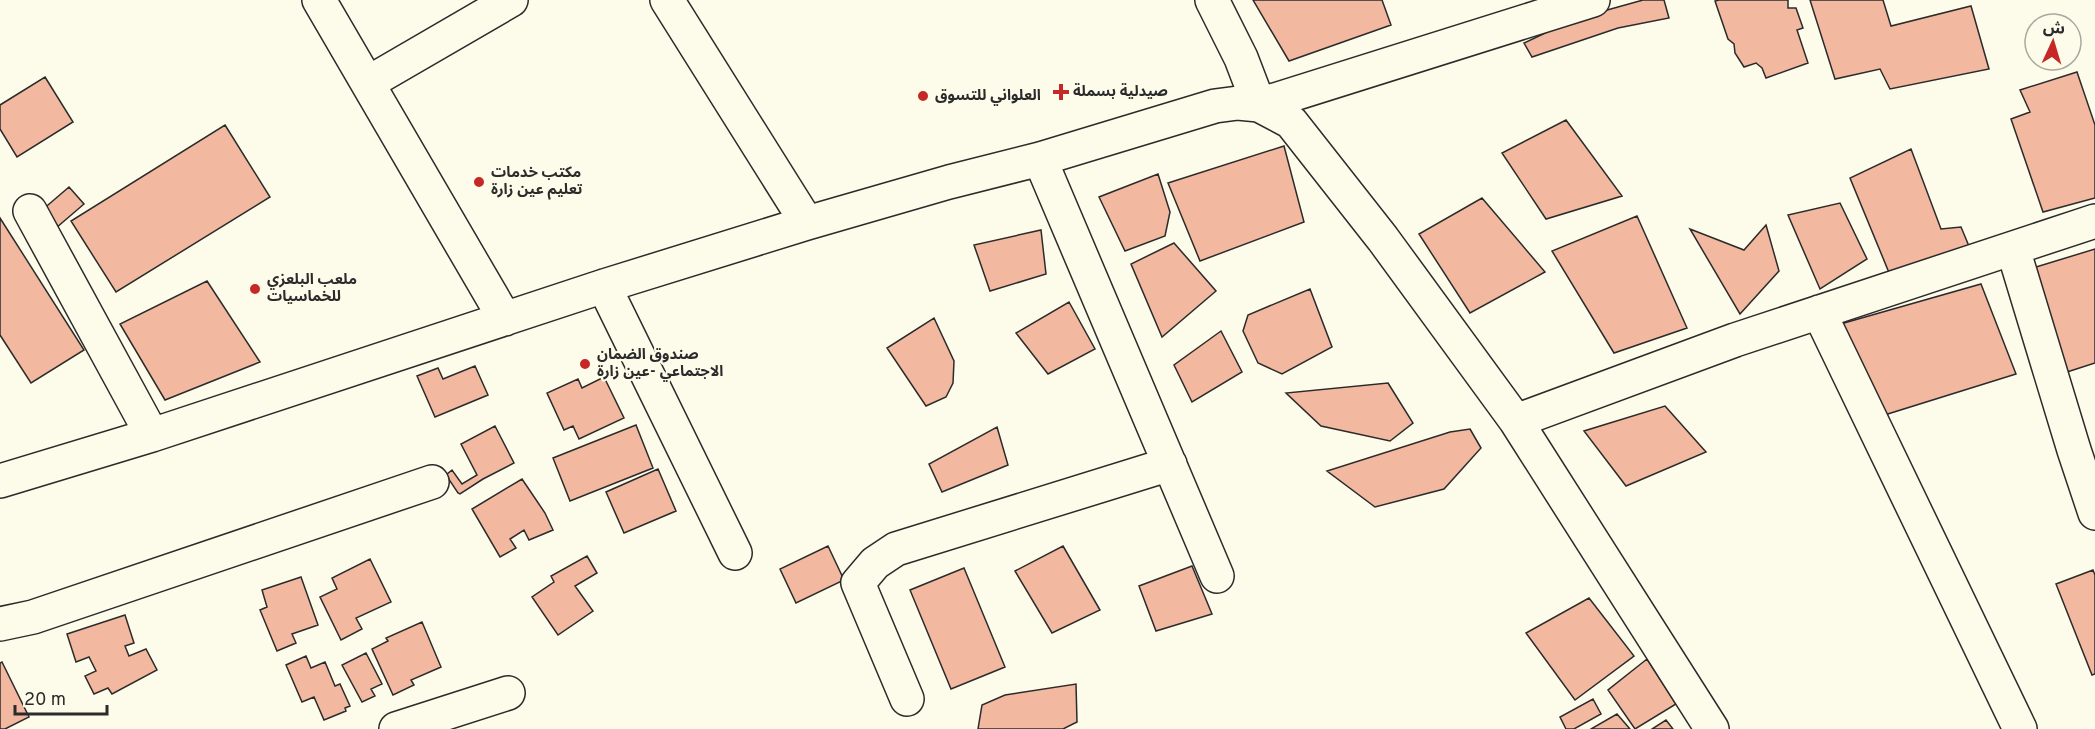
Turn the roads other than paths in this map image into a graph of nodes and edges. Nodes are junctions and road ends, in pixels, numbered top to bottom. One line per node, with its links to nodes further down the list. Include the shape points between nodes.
1 (319, 0): 6 (street)
2 (511, 0): 6 (street)
3 (667, 0): 11 (street)
4 (1212, 0): 7 (street)
5 (1593, 0): 7 (street)
6 (368, 83): 15 (street)
7 (1259, 105): 8 (street, via 1215,106); 16 (street, via 1291,122 1383,239)
8 (1040, 159): 11 (street); 18 (street)
9 (30, 211): 17 (street)
10 (2095, 221): 12 (street)
11 (807, 223): 13 (street)
12 (2013, 249): 14 (street); 21 (street)
13 (604, 286): 15 (street); 22 (street)
14 (1819, 312): 16 (street); 29 (street)
15 (505, 319): 17 (street)
16 (1516, 421): 28 (street)
17 (152, 435): 19 (street)
18 (1170, 464): 23 (street); 26 (street, via 896,549 875,563 858,583)
19 (0, 481)
20 (432, 482): 24 (street, via 33,617)
21 (2095, 513)
22 (735, 553)
23 (1217, 576)
24 (0, 624)
25 (508, 693): 27 (street)
26 (907, 699)
27 (396, 729)
28 (1712, 729)
29 (2020, 729)

